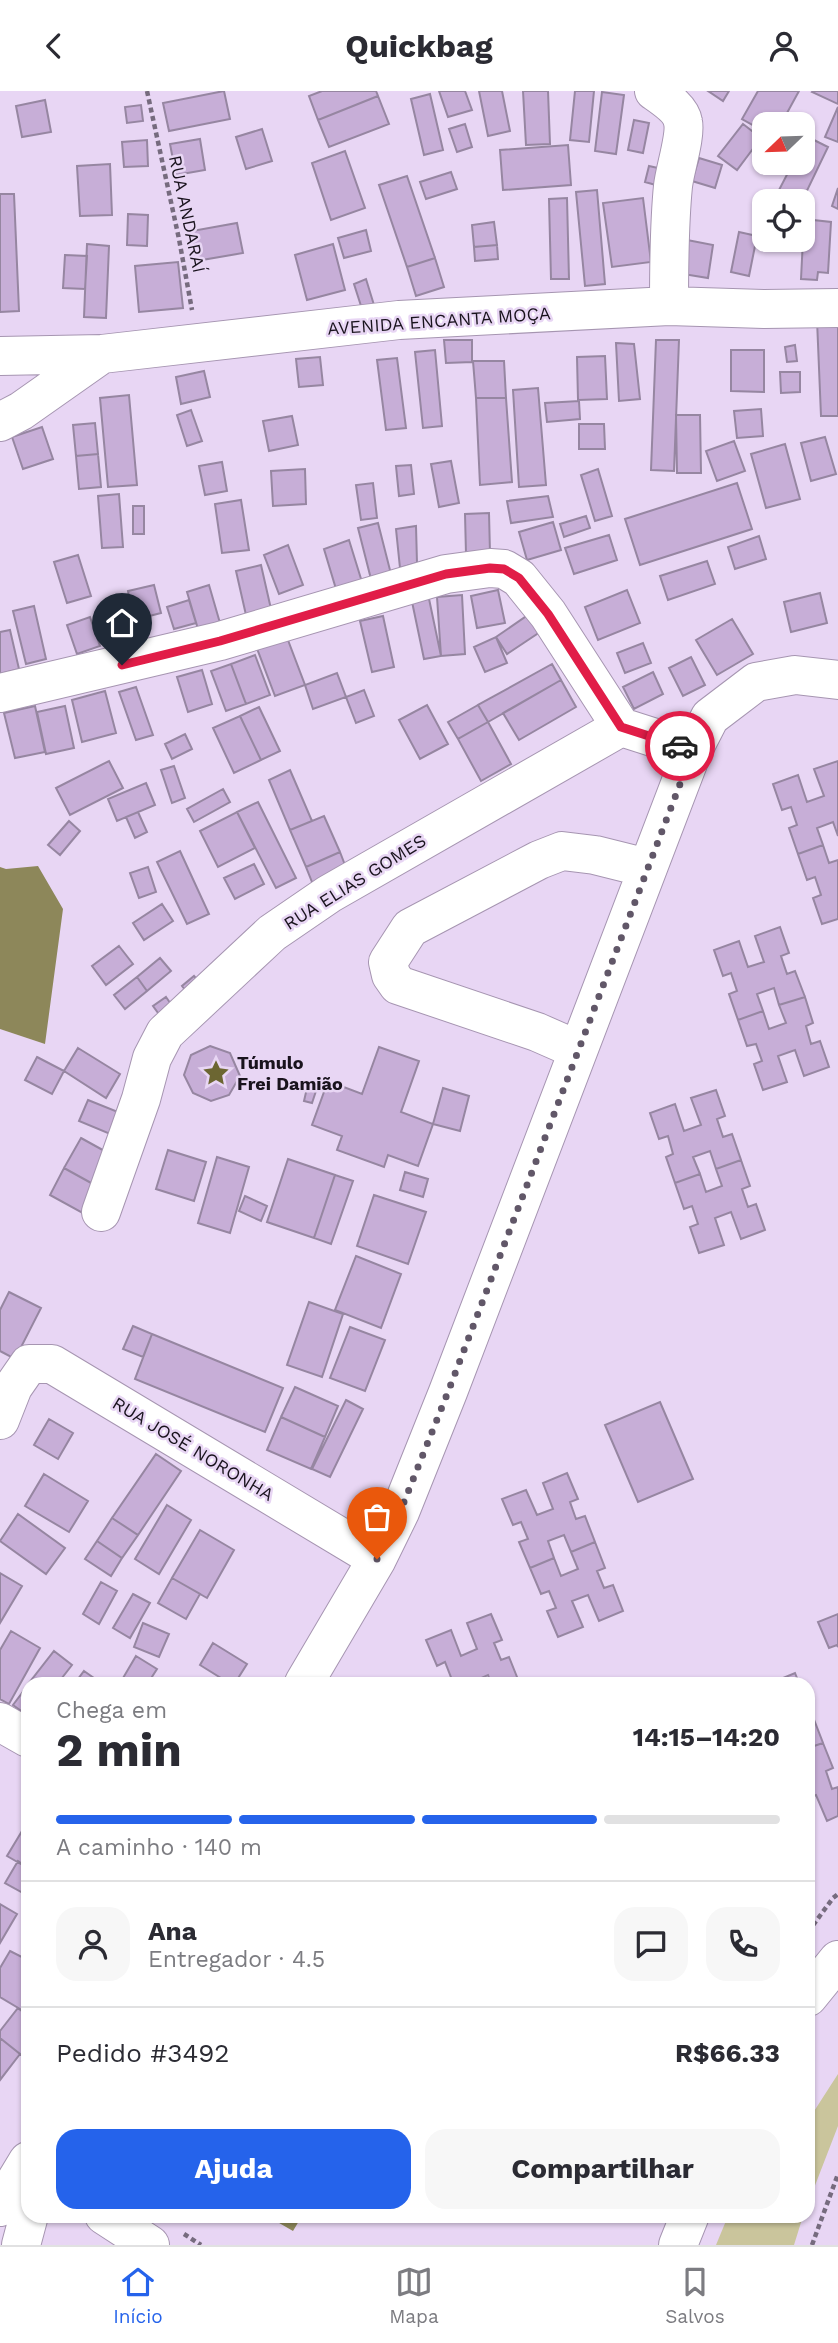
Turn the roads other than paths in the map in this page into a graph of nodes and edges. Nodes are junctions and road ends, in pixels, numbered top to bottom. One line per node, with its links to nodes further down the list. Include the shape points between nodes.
1 (654, 91): 2 (street, via 677,110 684,129 670,217)
2 (669, 306): 3 (street, AVENIDA ENCANTA MOÇA); 4 (street, AVENIDA ENCANTA MOÇA, via 399,320)
3 (838, 308)
4 (102, 354): 5 (street, AVENIDA ENCANTA MOÇA); 6 (street)
5 (0, 356)
6 (0, 422)
7 (838, 680): 10 (street, via 796,675 757,682)
8 (0, 693): 9 (street, via 220,641 446,574 490,568 504,569 519,578 548,614)
9 (621, 727): 10 (street); 13 (street, RUA ELIAS GOMES, via 328,894 272,933 165,1033 152,1058)
10 (701, 733): 11 (street)
11 (648, 868): 12 (street); 12 (street, via 562,851 410,928 387,962 398,985 537,1031)
12 (578, 1050): 15 (street, via 448,1392)
13 (101, 1212)
14 (6, 1403): 15 (street, RUA JOSÉ NORONHA, via 29,1364 52,1364)
15 (377, 1559): 16 (street)
16 (308, 1677)
17 (0, 1722): 18 (street)
18 (21, 1734)
19 (838, 1959): 20 (street)
20 (815, 1988)
21 (21, 2176): 22 (street)
22 (0, 2207)
23 (27, 2223): 26 (street)
24 (116, 2223): 27 (street)
25 (687, 2223): 28 (street)
26 (21, 2245)
27 (150, 2245)
28 (678, 2245)

